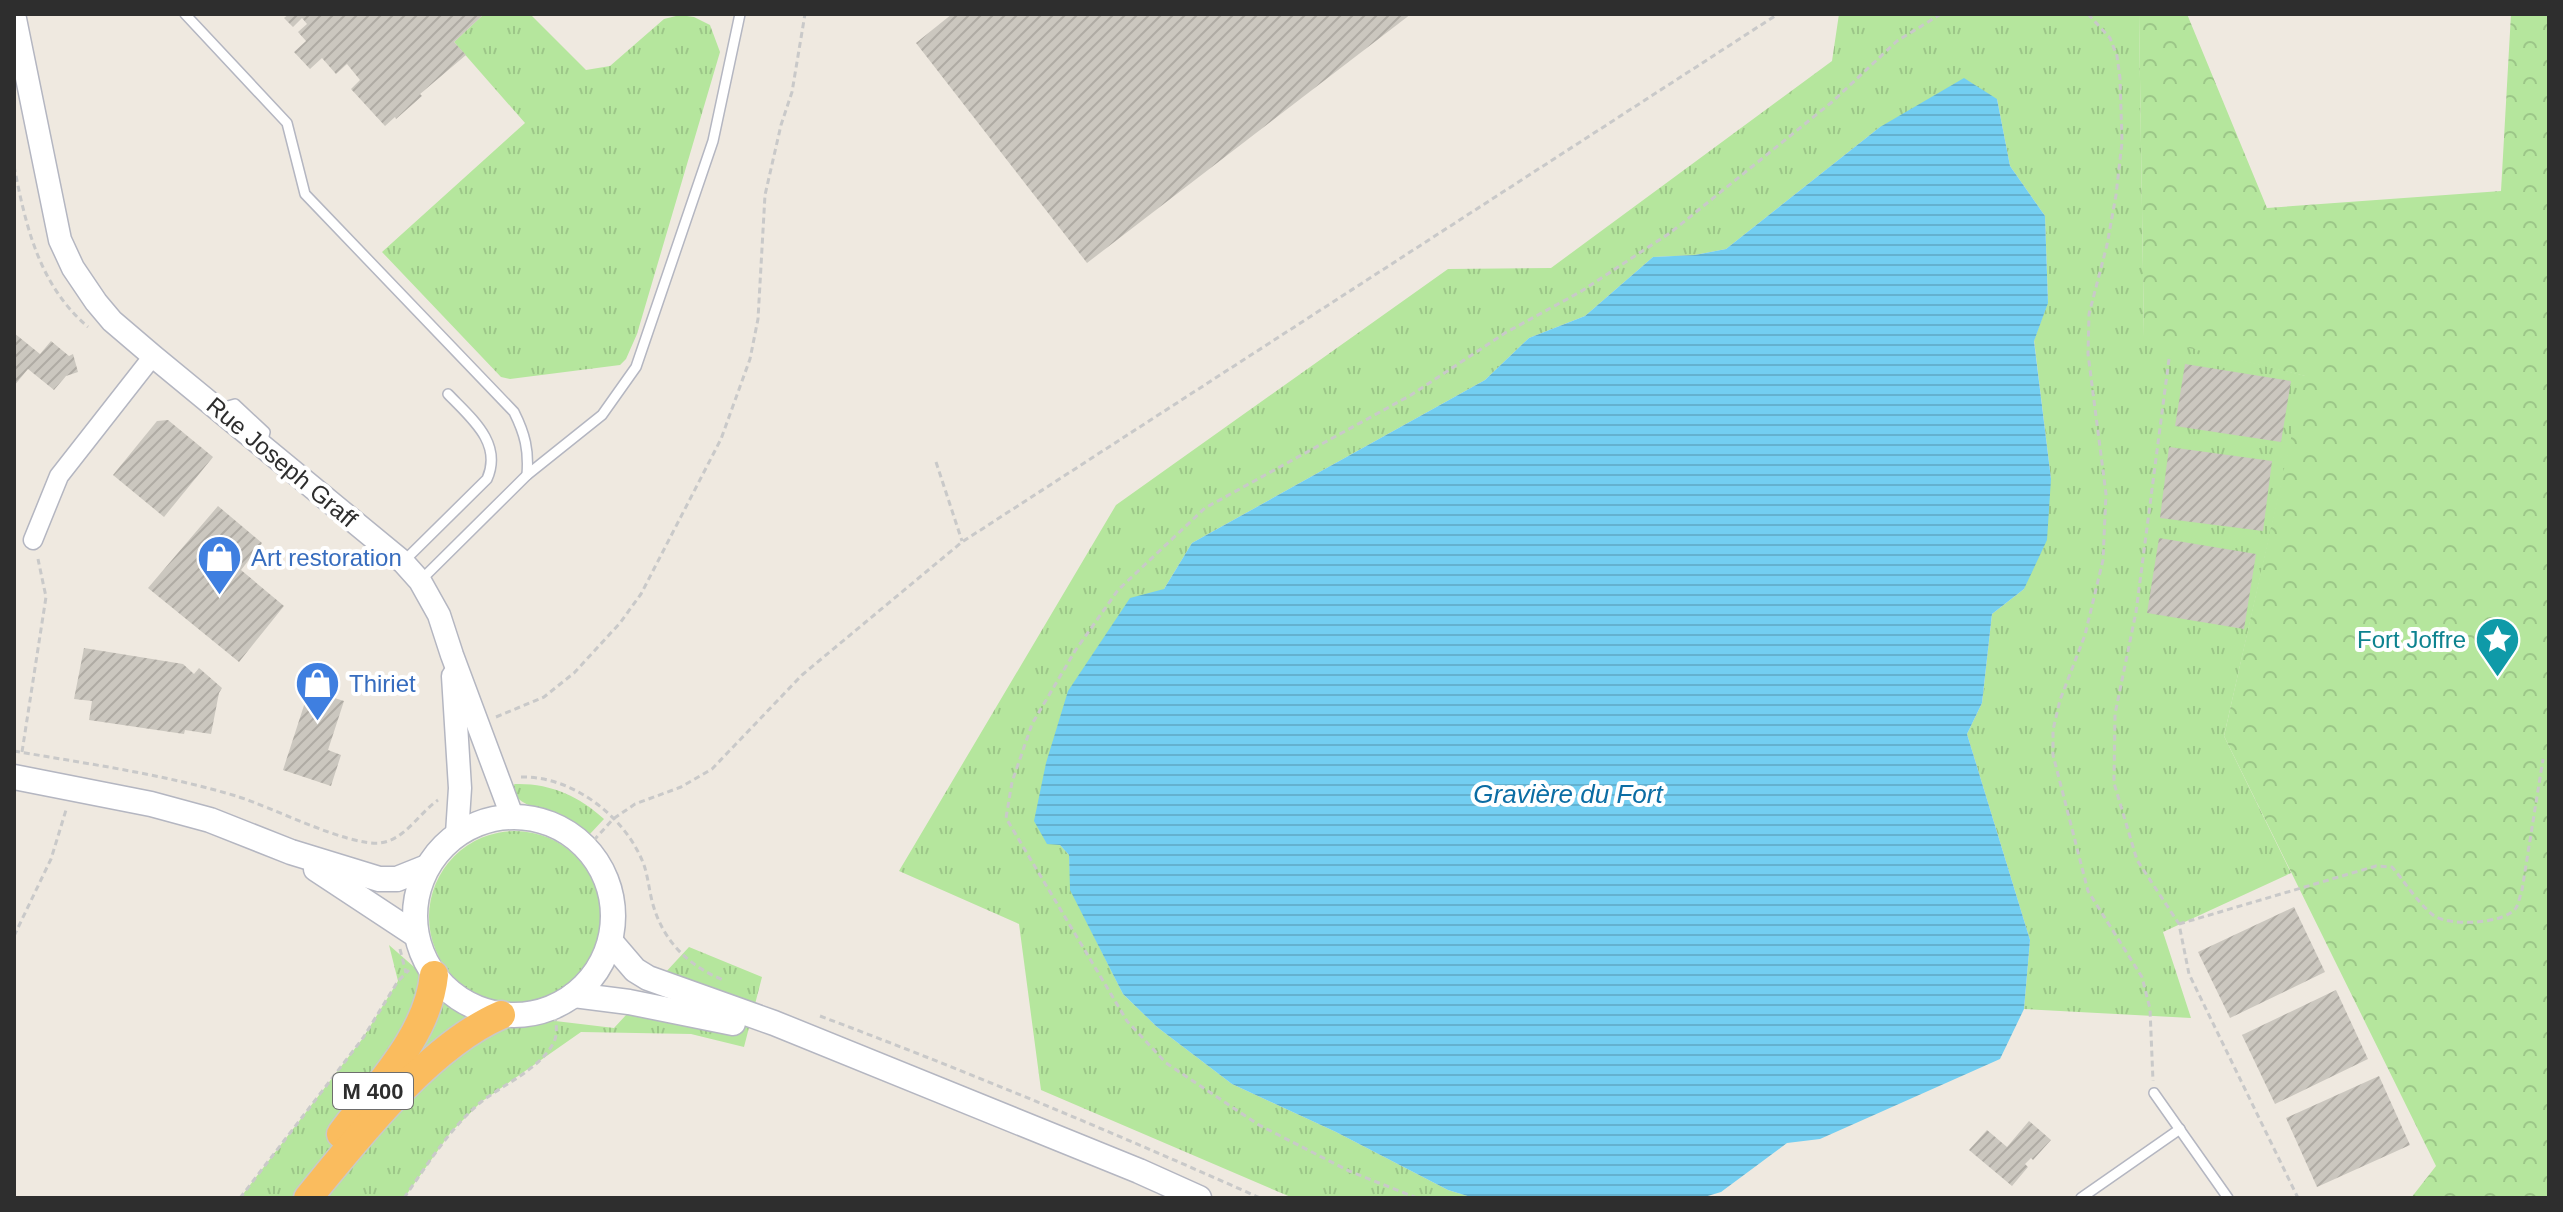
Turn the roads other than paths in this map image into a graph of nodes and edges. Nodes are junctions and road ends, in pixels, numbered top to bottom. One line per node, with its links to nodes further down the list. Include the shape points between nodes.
1 (14, 14): 4 (street, Rue Joseph Graff)
2 (185, 14): 7 (lane, via 287,123 305,194 514,412 529,451)
3 (740, 14): 7 (lane, via 713,141 636,367 602,415)
4 (18, 52): 5 (street, Rue Joseph Graff, via 60,240 96,302)
5 (153, 356): 8 (street, via 59,476); 9 (street, Rue Joseph Graff)
6 (448, 394): 9 (lane, via 483,431 492,468)
7 (527, 475): 10 (lane)
8 (33, 540)
9 (403, 562): 10 (street, Rue Joseph Graff)
10 (420, 581): 11 (street, Rue Joseph Graff)
11 (452, 655): 13 (street, Rue Joseph Graff); 14 (street, Rue Joseph Graff, via 460,788)
12 (14, 777): 15 (main road, via 166,808)
13 (512, 816): 14 (main road, via 483,821); 18 (main road, via 553,824 587,848 611,892)
14 (457, 834): 16 (main road)
15 (291, 852): 16 (main road, via 379,879 397,879); 17 (main road)
16 (427, 867): 17 (main road, via 414,912)
17 (416, 935): 19 (main road)
18 (611, 942): 20 (main road, via 603,962); 22 (main road, via 648,978)
19 (434, 975): 21 (main road, via 476,1008); 25 (highway, M 400, via 432,996 416,1033)
20 (574, 995): 21 (main road, via 527,1015); 22 (main road, via 687,1012)
21 (501, 1015): 26 (highway, M 400, via 478,1025 435,1059)
22 (849, 1055): 27 (main road)
23 (2154, 1093): 24 (lane)
24 (2180, 1129): 28 (lane); 29 (lane)
25 (292, 1198)
26 (308, 1198)
27 (1199, 1198)
28 (2081, 1198)
29 (2228, 1198)

